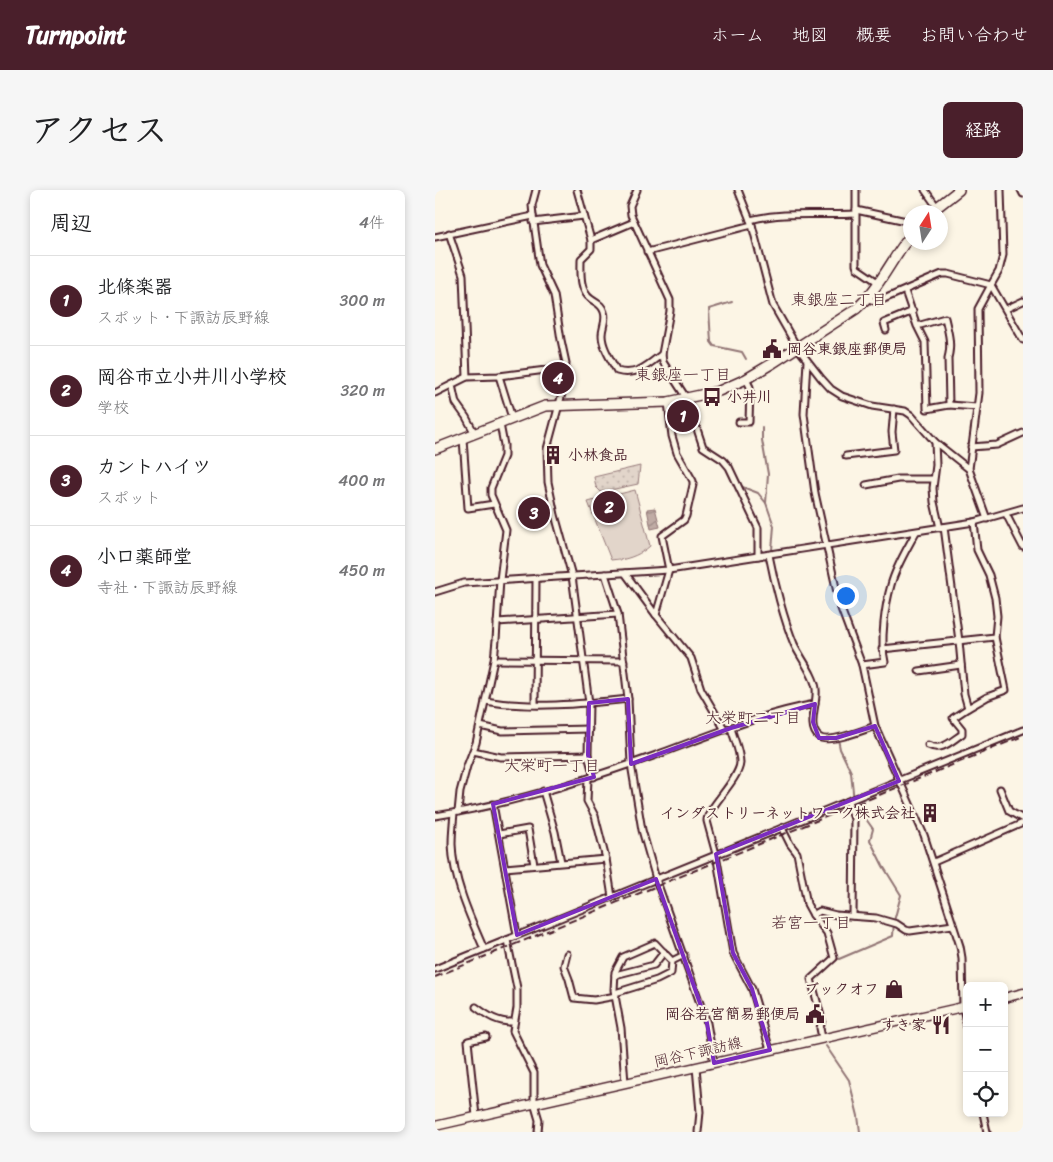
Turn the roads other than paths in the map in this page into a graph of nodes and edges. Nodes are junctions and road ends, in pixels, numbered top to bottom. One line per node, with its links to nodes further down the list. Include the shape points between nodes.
1 (536, 190): 15 (street)
2 (577, 190): 14 (street)
3 (637, 190): 17 (street, via 630,206)
4 (738, 190): 18 (street)
5 (856, 190): 13 (street)
6 (925, 190): 11 (street)
7 (959, 190): 12 (main road)
8 (1001, 190): 25 (street, via 1003,255)
9 (1021, 190): 10 (street)
10 (1023, 194)
11 (932, 205)
12 (940, 205)
13 (855, 212): 16 (street); 18 (street, via 765,216); 24 (street, via 856,266)
14 (584, 216): 15 (street); 21 (street)
15 (533, 219): 19 (street); 37 (street, via 540,265 554,295)
16 (903, 221)
17 (634, 222): 21 (street); 23 (street)
18 (751, 222): 23 (street); 34 (street, via 773,305)
19 (449, 233): 20 (street); 38 (street, via 463,275)
20 (435, 237)
21 (591, 240): 35 (street, via 591,248 581,259 581,278 586,295 599,303 604,311 603,342 617,371 642,370)
22 (903, 243): 24 (main road)
23 (647, 252): 35 (street, via 671,305)
24 (880, 283): 27 (main road)
25 (991, 285): 26 (street, via 942,274); 29 (street); 47 (street, via 978,309)
26 (905, 291): 27 (street, via 877,302); 30 (street)
27 (868, 298): 34 (main road, via 853,312)
28 (1023, 301): 29 (street)
29 (1006, 309): 33 (street)
30 (913, 311): 31 (street); 32 (street, via 884,323)
31 (917, 326): 46 (street, via 925,342 927,409); 46 (street, via 945,318 950,350)
32 (886, 330)
33 (1023, 340)
34 (797, 348): 36 (street); 40 (main road)
35 (662, 354): 43 (street, via 663,362)
36 (807, 361): 48 (street, via 841,396); 69 (street, via 804,414)
37 (567, 371): 39 (street, via 546,370); 45 (street)
38 (467, 376): 39 (street); 41 (street)
39 (499, 376): 49 (street)
40 (746, 379): 43 (main road, via 719,391); 50 (street, via 750,387 749,422)
41 (452, 385): 42 (street); 53 (street, via 456,404)
42 (435, 393)
43 (687, 398): 44 (main road); 72 (street, via 703,448 729,467 758,528)
44 (668, 402): 45 (main road); 73 (street, via 677,453 693,481 684,520 662,536)
45 (559, 404): 49 (main road); 76 (street, via 547,449 549,482)
46 (949, 405): 47 (street)
47 (977, 407): 56 (street)
48 (894, 409): 55 (street, via 911,414); 58 (street, via 894,450)
49 (512, 418): 51 (main road)
50 (739, 422)
51 (500, 424): 53 (main road); 62 (street, via 504,456 491,488)
52 (1023, 433): 56 (street, via 997,445)
53 (475, 435): 54 (main road)
54 (463, 439): 57 (main road); 62 (street, via 468,508)
55 (935, 442): 59 (street); 60 (street)
56 (971, 447): 59 (street)
57 (435, 449)
58 (846, 456)
59 (969, 469): 65 (street)
60 (933, 479): 61 (street, via 898,479); 67 (street, via 934,502)
61 (866, 485)
62 (495, 504): 78 (street, via 506,530)
63 (1023, 508): 64 (street)
64 (1006, 514): 65 (street); 70 (street)
65 (987, 519): 66 (street)
66 (974, 522): 67 (street); 85 (street, via 977,550 995,598)
67 (942, 527): 68 (street); 86 (street)
68 (916, 532): 69 (street); 87 (street, via 891,585)
69 (826, 546): 71 (street); 92 (street, via 840,606)
70 (1023, 546)
71 (769, 555): 72 (street); 99 (street, via 791,637 815,683)
72 (758, 556): 73 (street)
73 (669, 570): 74 (street); 81 (street)
74 (625, 573): 75 (street); 81 (street)
75 (605, 574): 76 (street); 80 (street)
76 (573, 576): 77 (street); 82 (street)
77 (536, 578): 78 (street); 83 (street)
78 (500, 580): 79 (street, via 464,583); 84 (street)
79 (435, 592)
80 (618, 614): 82 (street); 91 (street)
81 (656, 615): 104 (street, via 691,658 701,689)
82 (577, 616): 83 (street); 90 (street)
83 (535, 619): 84 (street); 89 (street)
84 (497, 622): 88 (street)
85 (995, 637): 86 (street); 100 (street, via 1006,690)
86 (959, 641): 87 (street); 93 (street)
87 (882, 649): 92 (street, via 885,662)
88 (494, 660): 89 (street); 96 (street)
89 (535, 660): 90 (street); 98 (street)
90 (584, 661): 91 (street); 97 (street)
91 (624, 661): 95 (street)
92 (862, 665): 102 (street)
93 (961, 665): 94 (street); 100 (street, via 963,694)
94 (919, 671)
95 (628, 699): 97 (street); 109 (street)
96 (485, 701): 98 (street, via 508,705); 101 (street)
97 (589, 703): 98 (street); 103 (street)
98 (535, 704)
99 (815, 704): 102 (street, via 814,728 821,739 836,738); 104 (street, via 791,708)
100 (968, 708): 106 (street, via 953,718 962,734 945,746 935,748)
101 (480, 726): 103 (street, via 502,731); 107 (street)
102 (875, 726): 111 (street)
103 (589, 729): 108 (street)
104 (728, 729): 109 (street); 121 (street, via 740,762 739,770 706,816)
105 (1023, 730): 111 (street)
106 (929, 745)
107 (473, 751): 108 (street, via 501,757); 116 (street, via 459,792)
108 (589, 755): 110 (street)
109 (631, 764): 110 (street); 127 (street, via 642,830)
110 (591, 778): 113 (street); 122 (street, via 587,801 595,816)
111 (899, 781): 114 (street); 124 (street)
112 (1000, 788): 118 (street, via 1009,810)
113 (543, 792): 115 (street); 123 (street)
114 (848, 801): 119 (street); 130 (street, via 855,819)
115 (493, 804): 116 (street); 120 (street)
116 (456, 813): 117 (street); 134 (street, via 452,846 459,884)
117 (435, 816)
118 (1023, 823): 124 (street)
119 (782, 828): 121 (street); 129 (street, via 797,853 807,904)
120 (499, 834): 125 (street, via 528,829); 126 (street)
121 (716, 854): 127 (street); 150 (street, via 733,953 752,989)
122 (606, 859): 123 (street); 128 (street)
123 (561, 862): 125 (street)
124 (934, 862): 131 (street)
125 (534, 865): 126 (street)
126 (505, 868): 132 (street)
127 (656, 879): 128 (street); 137 (street)
128 (612, 897): 132 (street)
129 (813, 915): 130 (street, via 820,911); 149 (street, via 827,933 834,958 811,980 822,1020)
130 (853, 916): 131 (street, via 876,918 910,931)
131 (953, 925): 141 (street, via 962,958)
132 (517, 935): 133 (street)
133 (507, 940): 134 (street); 147 (street, via 517,988)
134 (484, 949): 139 (street)
135 (664, 952): 138 (street); 140 (street, via 653,965); 140 (street, via 655,943 623,957)
136 (567, 954): 143 (street, via 564,966 574,998 594,1000)
137 (684, 955): 138 (street); 151 (street, via 707,1023)
138 (672, 961): 143 (street, via 671,973)
139 (435, 969)
140 (615, 976): 143 (street)
141 (963, 982)
142 (1023, 994): 144 (main road)
143 (616, 995): 153 (street)
144 (1008, 997)
145 (476, 1006): 147 (street, via 504,1023)
146 (963, 1007): 149 (main road, 岡谷下諏訪線)
147 (514, 1022): 154 (street, via 515,1038 533,1073)
148 (486, 1037): 155 (street, via 468,1041)
149 (822, 1038): 150 (main road, 岡谷下諏訪線)
150 (771, 1050): 151 (main road, 岡谷下諏訪線)
151 (714, 1063): 152 (main road, 岡谷下諏訪線)
152 (695, 1067): 153 (main road, 岡谷下諏訪線); 159 (street, via 700,1112)
153 (625, 1083): 154 (main road, 岡谷下諏訪線)
154 (534, 1103): 155 (main road, 岡谷下諏訪線); 158 (street)
155 (476, 1116): 157 (main road, 岡谷下諏訪線)
156 (984, 1117): 160 (street)
157 (435, 1126)
158 (539, 1132)
159 (698, 1132)
160 (987, 1132)

